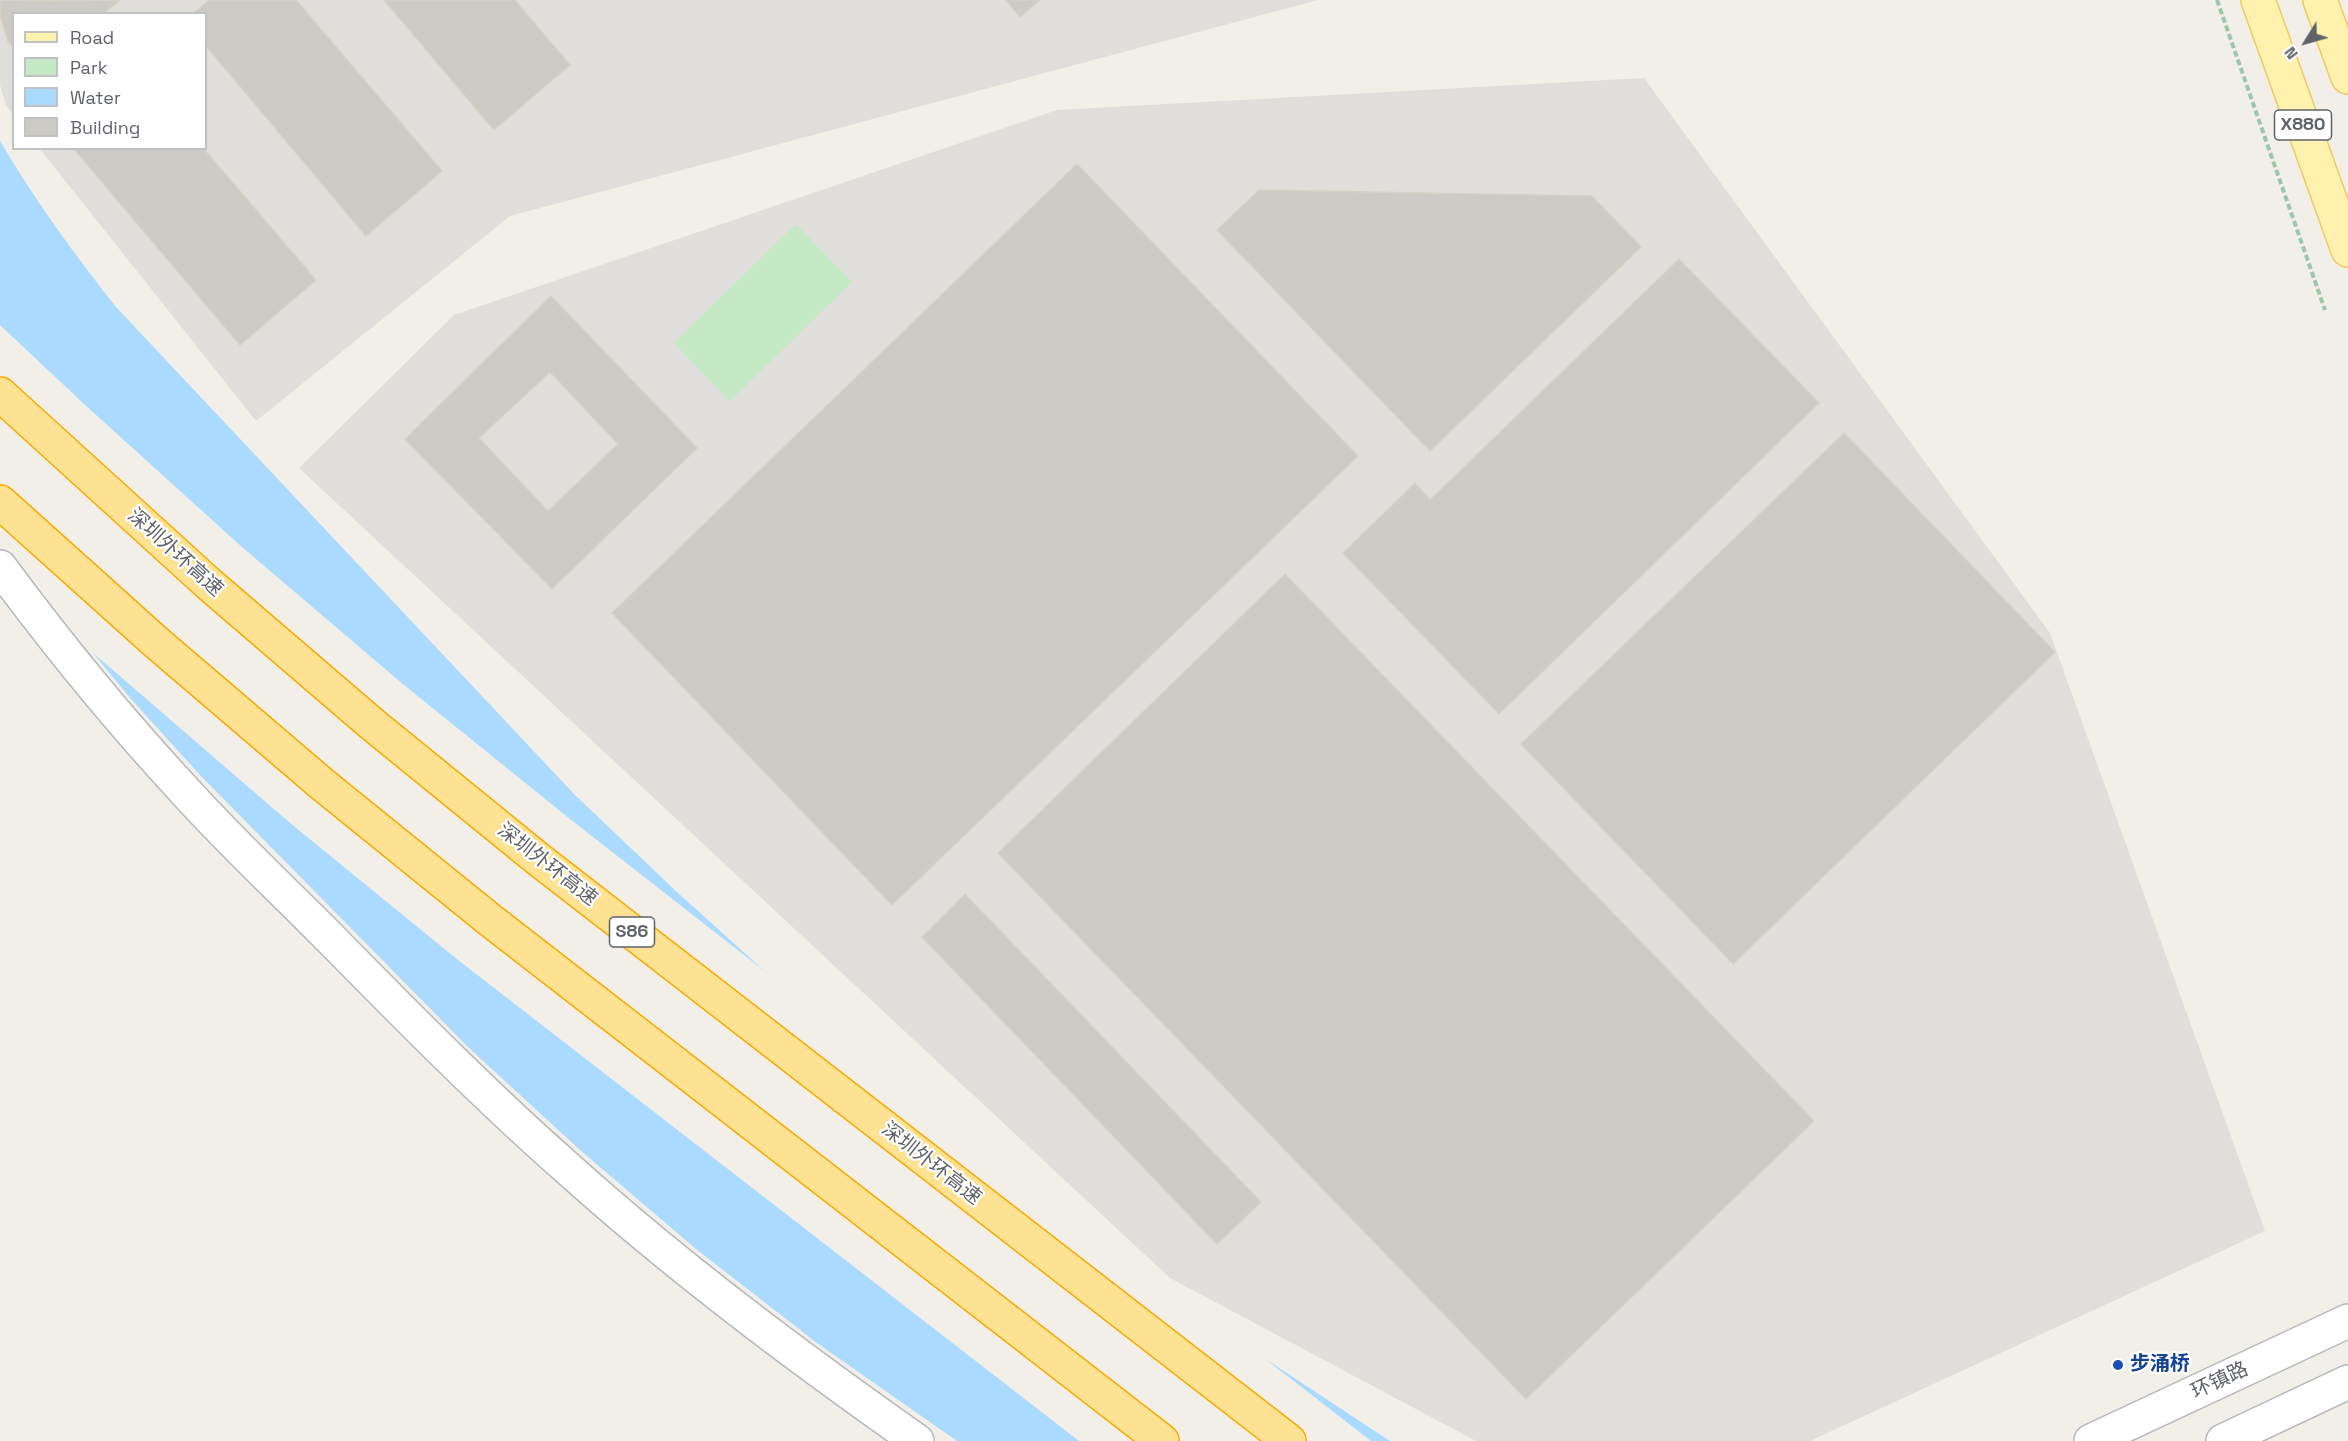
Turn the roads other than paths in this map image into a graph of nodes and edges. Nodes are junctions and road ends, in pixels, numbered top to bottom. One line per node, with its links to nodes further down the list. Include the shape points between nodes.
1 (2258, 0): 4 (main road, X880)
2 (2320, 0): 3 (main road)
3 (2348, 77)
4 (2348, 250)
5 (0, 394): 12 (highway, 深圳外环高速 / S86, via 209,584 529,852)
6 (0, 502): 11 (highway, via 157,644 490,920)
7 (0, 567): 10 (street, via 99,695 184,791 453,1063 566,1167 683,1266 804,1361)
8 (2348, 1321): 13 (street, 环镇路)
9 (2348, 1382): 14 (street)
10 (917, 1441)
11 (1162, 1441)
12 (1289, 1441)
13 (2091, 1441)
14 (2223, 1441)

